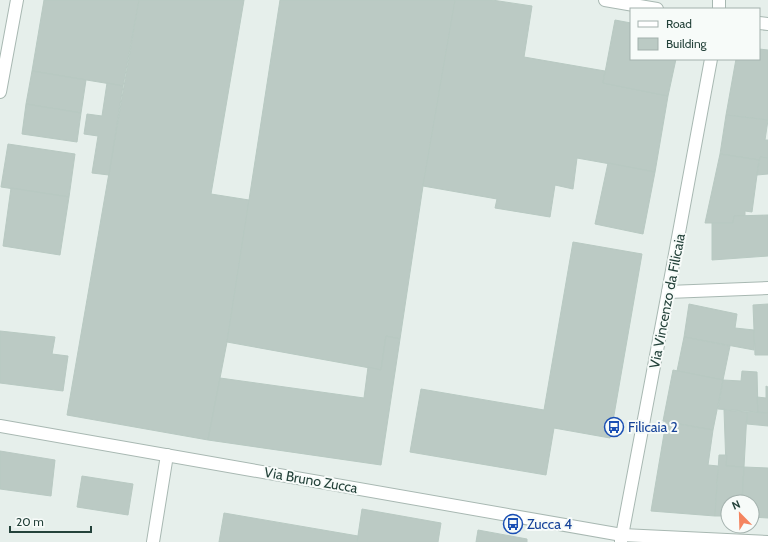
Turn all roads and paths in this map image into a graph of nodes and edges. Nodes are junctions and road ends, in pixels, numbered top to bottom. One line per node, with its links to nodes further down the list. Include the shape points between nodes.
1 (17, 0): 5 (street)
2 (604, 0): 3 (street)
3 (650, 8)
4 (711, 60): 7 (street, Via Vincenzo da Filicaia)
5 (0, 92)
6 (768, 288): 7 (street)
7 (668, 292): 10 (street, Via Vincenzo da Filicaia)
8 (0, 426): 9 (street, Via Bruno Zucca)
9 (166, 455): 10 (street, Via Bruno Zucca); 11 (street)
10 (621, 538): 12 (street, Via Bruno Zucca)
11 (153, 542)
12 (768, 542)

